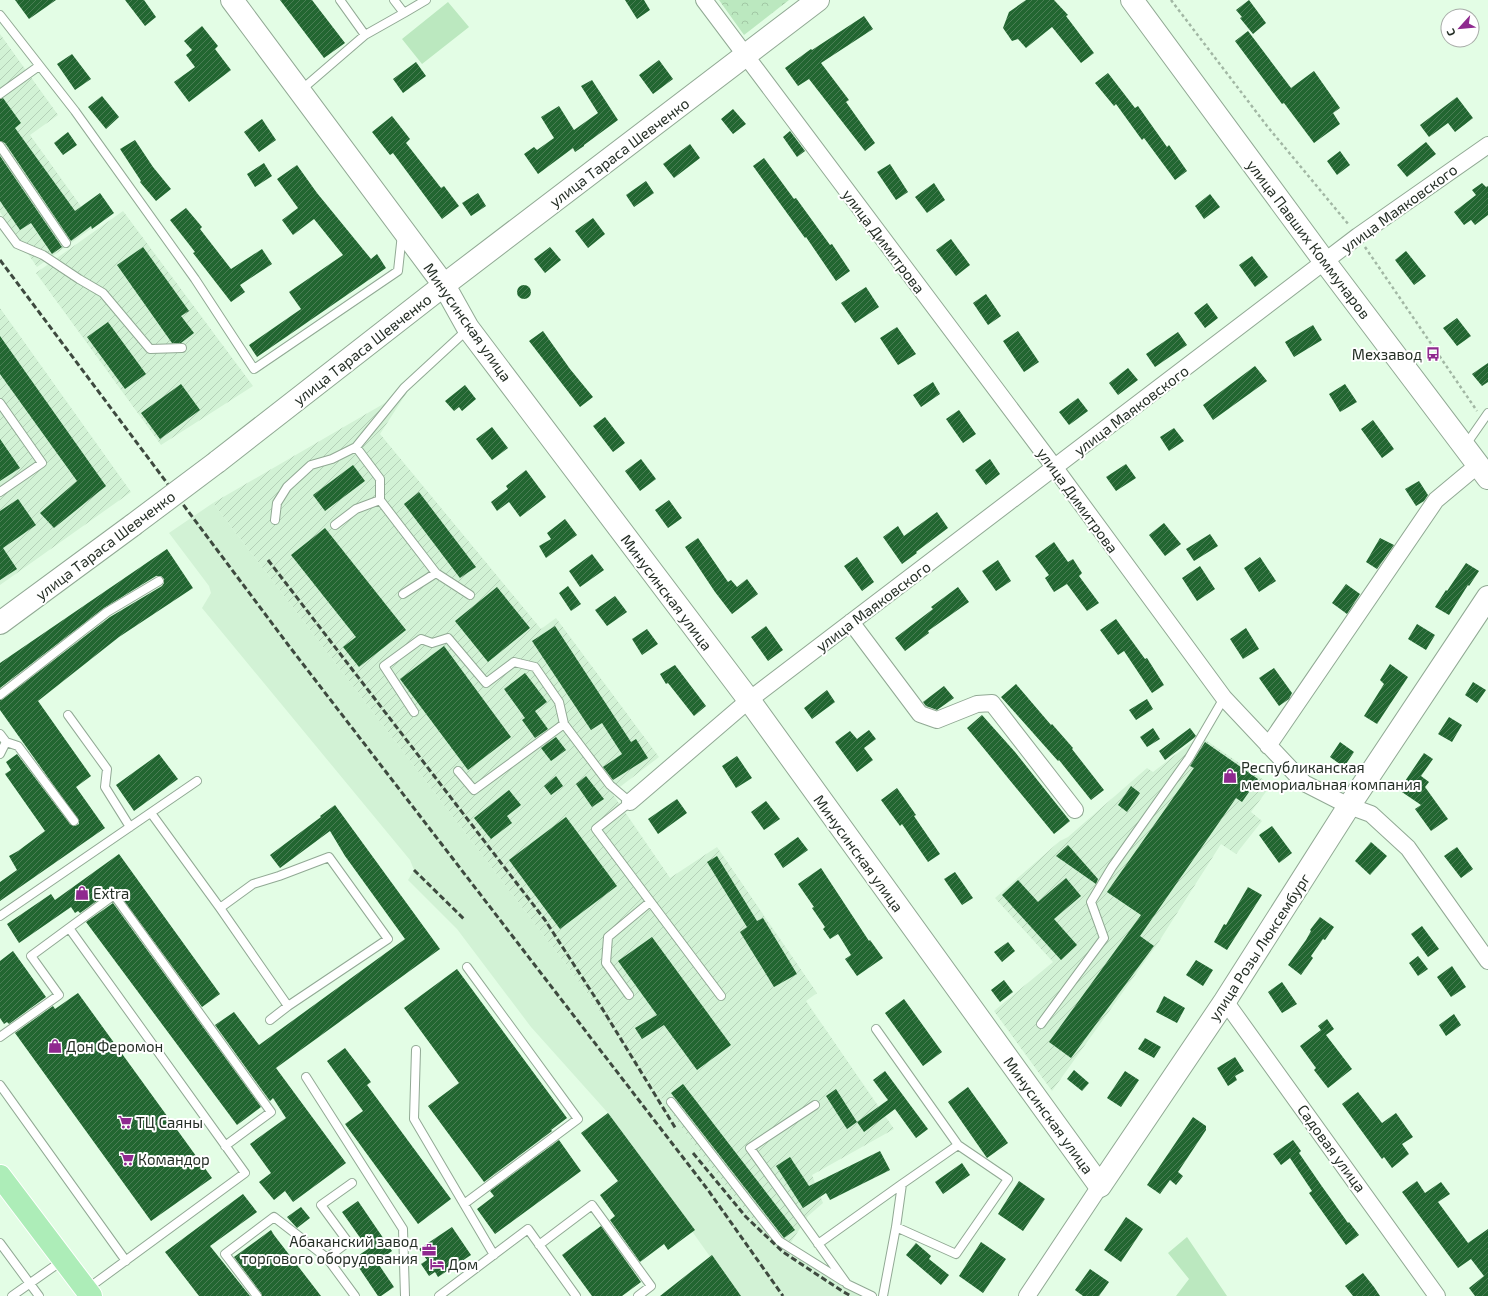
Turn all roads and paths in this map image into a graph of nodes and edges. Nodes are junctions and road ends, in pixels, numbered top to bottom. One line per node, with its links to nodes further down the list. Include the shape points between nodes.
1 (232, 0): 14 (street, Минусинская улица)
2 (340, 0): 11 (lane)
3 (394, 0): 9 (lane)
4 (426, 0): 9 (lane)
5 (704, 0): 12 (street, улица Димитрова)
6 (818, 0): 12 (street, улица Тараса Шевченко)
7 (1132, 0): 22 (street, улица Павших Коммунаров)
8 (1171, 0): 20 (path, via 1267,126)
9 (404, 13): 11 (lane)
10 (0, 15): 13 (lane)
11 (365, 35): 14 (lane)
12 (745, 56): 23 (street, улица Тараса Шевченко); 30 (street, улица Димитрова)
13 (39, 66): 15 (lane); 19 (lane, via 75,111 196,279 254,369 398,271)
14 (299, 91): 19 (street, Минусинская улица)
15 (0, 94)
16 (1488, 145): 20 (street, улица Маяковского)
17 (0, 146): 21 (lane)
18 (0, 221): 25 (lane, via 17,244 43,255 103,293 150,349)
19 (402, 230): 23 (street, Минусинская улица)
20 (1358, 236): 22 (street, улица Маяковского); 27 (path)
21 (66, 243)
22 (1326, 262): 29 (street, улица Павших Коммунаров); 30 (street, улица Маяковского)
23 (444, 285): 24 (street, Минусинская улица); 42 (street, улица Тараса Шевченко, bridge, via 217,462)
24 (468, 328): 28 (lane, via 404,388); 45 (street, Минусинская улица)
25 (182, 348)
26 (0, 403): 32 (lane, via 42,463)
27 (1486, 417): 29 (lane)
28 (356, 447): 33 (lane, via 380,479); 34 (lane, via 332,459 311,465 295,479 277,503)
29 (1465, 447): 31 (street, улица Павших Коммунаров)
30 (1055, 468): 41 (street, улица Маяковского); 44 (street, улица Димитрова)
31 (1483, 471): 51 (street, via 1436,500)
32 (0, 492)
33 (380, 500): 35 (lane, via 356,509); 36 (lane)
34 (276, 520)
35 (334, 525)
36 (436, 573): 38 (lane); 39 (lane)
37 (159, 581): 43 (lane, via 107,612)
38 (403, 594)
39 (470, 595)
40 (1488, 597): 56 (street, улица Розы Люксембург)
41 (851, 622): 45 (street, улица Маяковского); 57 (street, via 920,714 937,720 977,704 992,703)
42 (0, 623)
43 (0, 695)
44 (1224, 698): 51 (street, улица Димитрова); 72 (lane, via 1189,758 1112,867 1091,902 1104,938)
45 (749, 700): 55 (street, улица Маяковского); 85 (street, Минусинская улица)
46 (414, 712): 48 (lane, via 384,666 421,639 432,643 448,638 486,683 514,662 535,667 559,702)
47 (68, 715): 60 (lane, via 107,769 105,787)
48 (564, 724): 53 (lane, via 474,790); 55 (lane, via 610,785)
49 (0, 734): 50 (lane)
50 (6, 742): 52 (lane); 59 (lane, via 18,746)
51 (1268, 746): 56 (street, улица Димитрова, via 1304,783)
52 (0, 754)
53 (458, 771)
54 (197, 781): 58 (lane)
55 (630, 802): 61 (lane, via 596,829)
56 (1349, 806): 65 (street, улица Димитрова, via 1371,814 1408,848); 69 (street, улица Розы Люксембург)
57 (1075, 810)
58 (151, 813): 60 (lane); 62 (lane)
59 (74, 821)
60 (130, 827): 63 (lane)
61 (650, 902): 67 (lane, via 608,937 606,963); 68 (lane)
62 (220, 908): 70 (lane); 70 (lane, via 253,884 329,857 388,939)
63 (0, 916)
64 (69, 928): 74 (lane, via 31,956 59,994); 81 (lane); 81 (lane, via 114,895 271,1112)
65 (1488, 961)
66 (467, 967): 86 (lane, via 578,1119)
67 (629, 995)
68 (721, 996)
69 (1225, 1001): 85 (street, улица Розы Люксембург); 109 (street, Садовая улица)
70 (288, 1006): 71 (lane)
71 (270, 1020)
72 (1041, 1024)
73 (876, 1029): 80 (lane)
74 (0, 1037)
75 (416, 1050): 86 (lane, via 414,1119)
76 (306, 1077): 102 (lane, via 403,1229)
77 (0, 1085): 94 (lane)
78 (671, 1102): 96 (lane, via 780,1241)
79 (815, 1105): 89 (lane, via 750,1148)
80 (958, 1145): 84 (lane); 87 (lane, via 1008,1179 956,1254)
81 (225, 1146): 94 (lane, via 245,1173)
82 (0, 1176): 93 (main road)
83 (352, 1183): 92 (lane, via 321,1206 348,1242)
84 (902, 1184): 87 (lane); 89 (lane)
85 (1100, 1186): 108 (street, улица Розы Люксембург)
86 (464, 1204): 91 (lane)
87 (896, 1227): 107 (lane)
88 (0, 1243): 95 (lane)
89 (818, 1244): 96 (lane)
90 (539, 1246): 91 (lane, via 528,1229); 104 (lane); 105 (lane, via 592,1205 651,1286)
91 (494, 1255): 103 (lane)
92 (327, 1258): 100 (lane, via 274,1217 225,1254); 101 (lane)
93 (64, 1259): 95 (lane); 97 (main road)
94 (126, 1261): 97 (lane)
95 (30, 1283): 98 (lane); 99 (lane)
96 (847, 1284): 106 (lane)
97 (89, 1293)
98 (12, 1296)
99 (39, 1296)
100 (257, 1296)
101 (355, 1296)
102 (405, 1296)
103 (439, 1296)
104 (576, 1296)
105 (638, 1296)
106 (872, 1296)
107 (883, 1296)
108 (1027, 1296)
109 (1437, 1296)

